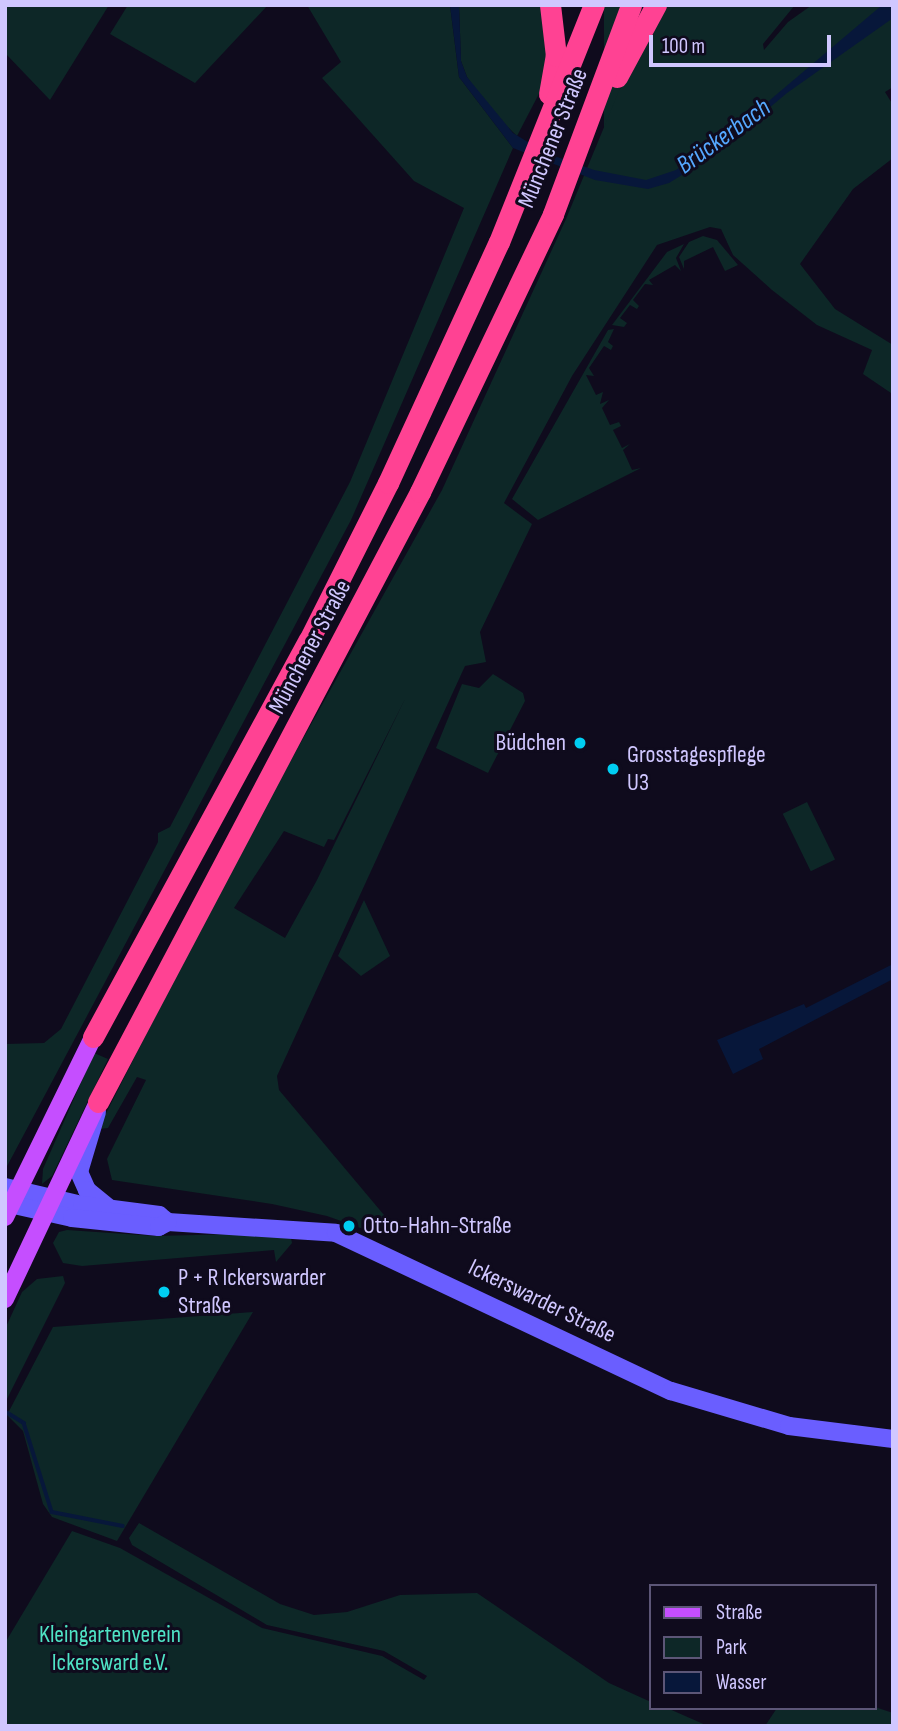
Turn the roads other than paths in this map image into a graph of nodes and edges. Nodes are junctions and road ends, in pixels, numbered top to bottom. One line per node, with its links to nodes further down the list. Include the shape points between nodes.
1 (550, 5): 6 (highway, via 556,56)
2 (594, 5): 6 (highway, Münchener Straße)
3 (631, 5): 5 (highway, Münchener Straße)
4 (656, 5): 5 (highway)
5 (593, 115): 8 (highway, Münchener Straße, via 553,214 355,620)
6 (544, 119): 7 (highway, Münchener Straße, via 527,174 382,495 309,640)
7 (93, 1037): 9 (main road, Münchener Straße)
8 (98, 1102): 10 (main road, Münchener Straße); 11 (main road, via 97,1121 79,1172 87,1190)
9 (9, 1200): 10 (main road, Ickerswarder Straße)
10 (48, 1205): 11 (main road, Ickerswarder Straße); 12 (main road, Ickerswarder Straße, via 159,1227); 13 (main road, Münchener Straße)
11 (109, 1209): 12 (main road, Ickerswarder Straße, via 159,1215)
12 (168, 1222): 14 (main road, Ickerswarder Straße, via 336,1233 671,1391 789,1426)
13 (5, 1299)
14 (893, 1439)

